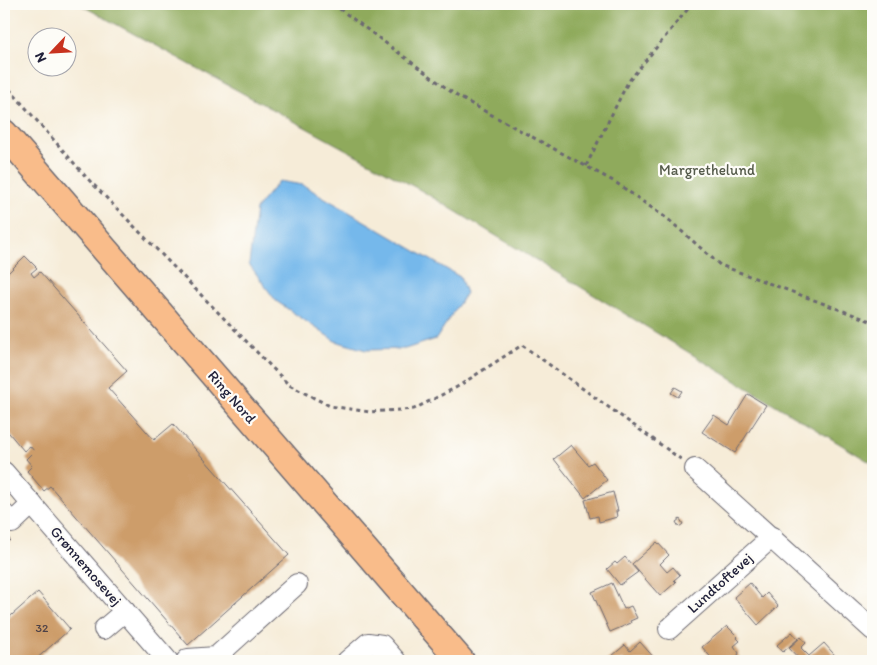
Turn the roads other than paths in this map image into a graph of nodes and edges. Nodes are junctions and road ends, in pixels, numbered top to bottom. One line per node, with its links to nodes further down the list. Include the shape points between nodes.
1 (4, 133): 16 (main road, Ring Nord)
2 (695, 469): 6 (street)
3 (4, 472): 4 (street, Grønnemosevej)
4 (32, 504): 5 (street, via 12,523); 8 (street, Grønnemosevej)
5 (4, 514)
6 (772, 537): 10 (street, Lundtoftevej); 11 (street)
7 (297, 584): 13 (street, via 216,657)
8 (124, 611): 9 (street); 12 (street, Grønnemosevej)
9 (104, 629)
10 (669, 629)
11 (873, 630)
12 (168, 661)
13 (186, 661)
14 (347, 661): 15 (street, via 368,643 382,645)
15 (396, 661)
16 (461, 661)

